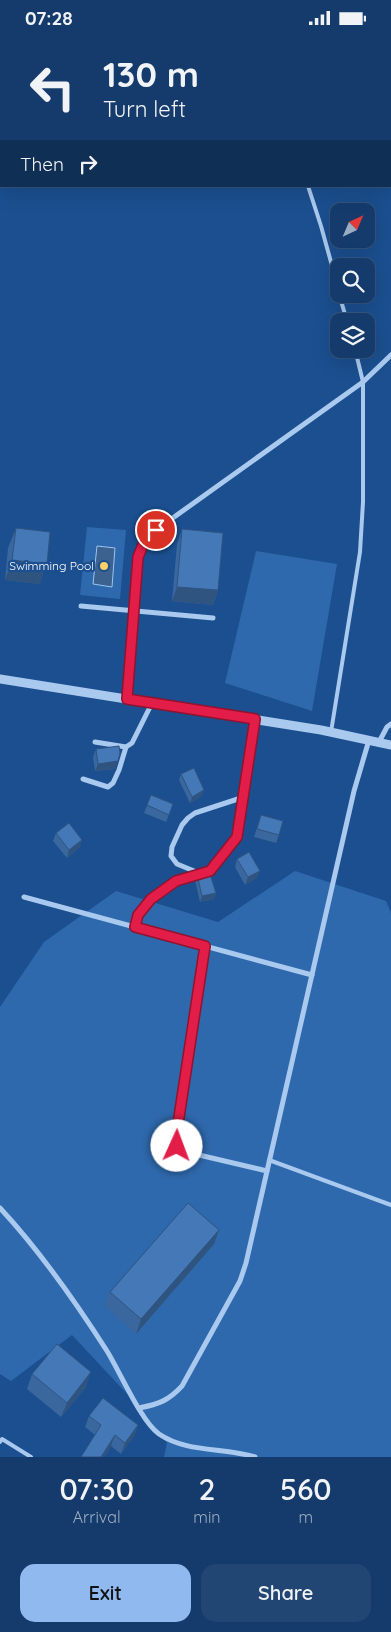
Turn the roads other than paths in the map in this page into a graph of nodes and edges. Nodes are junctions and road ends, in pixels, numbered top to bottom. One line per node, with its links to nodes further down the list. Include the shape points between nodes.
1 (308, 187): 2 (lane)
2 (330, 259)
3 (391, 355): 5 (street)
4 (356, 358): 5 (lane)
5 (363, 382): 7 (street, via 145,540 138,557); 14 (lane, via 360,552)
6 (81, 606): 7 (street)
7 (134, 610): 8 (street); 10 (street)
8 (213, 617)
9 (0, 679): 10 (street)
10 (127, 699): 11 (street)
11 (152, 703): 12 (street); 19 (street, via 132,743)
12 (255, 719): 14 (street); 21 (street)
13 (391, 724): 17 (street)
14 (331, 732): 15 (street)
15 (369, 740): 17 (street); 26 (street, via 354,791)
16 (94, 742): 19 (street)
17 (380, 742): 18 (street)
18 (391, 745)
19 (126, 747): 20 (street, via 119,770 108,787)
20 (83, 779)
21 (244, 797): 22 (street, via 237,837 210,871); 22 (street, via 195,813 182,825 171,857 177,864)
22 (199, 873): 24 (street, via 176,881 151,899 138,915)
23 (24, 897): 24 (street)
24 (135, 927): 25 (street)
25 (205, 946): 26 (street); 28 (street, via 177,1146 182,1151)
26 (312, 975): 27 (street)
27 (269, 1160): 28 (street); 29 (lane)
28 (267, 1171): 31 (street, via 246,1263 232,1297 182,1386 156,1405)
29 (391, 1205)
30 (0, 1207): 31 (street, via 47,1264 107,1351)
31 (139, 1408): 34 (street, via 159,1434 177,1443)
32 (0, 1443): 33 (lane, via 2,1439)
33 (31, 1457)
34 (255, 1457)

